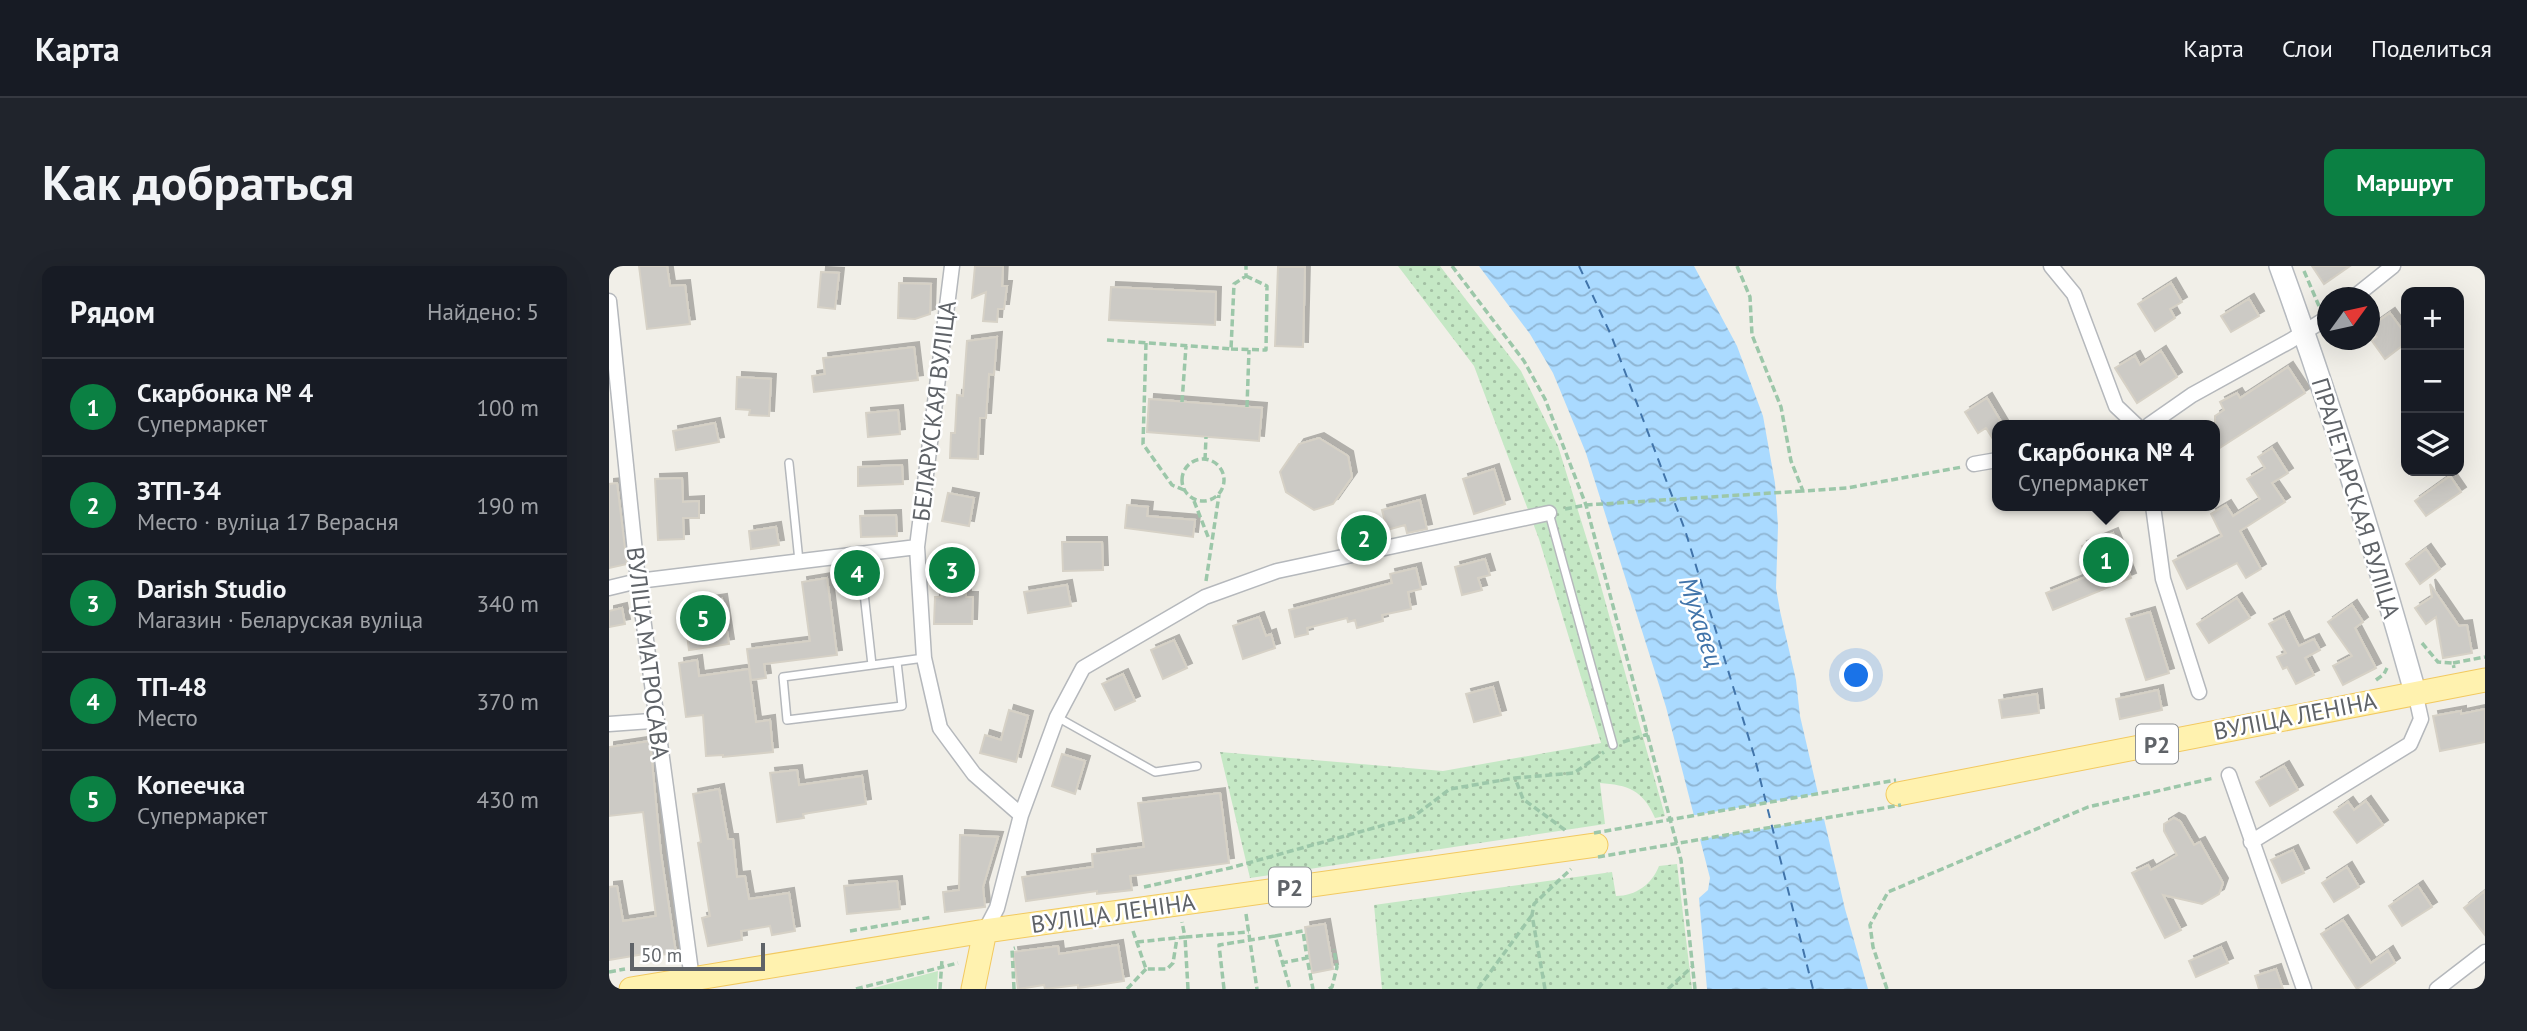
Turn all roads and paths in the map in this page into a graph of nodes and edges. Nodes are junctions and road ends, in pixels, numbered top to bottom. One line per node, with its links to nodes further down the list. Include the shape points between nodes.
1 (952, 266): 36 (street, БЕЛАРУСКАЯ ВУЛІЦА)
2 (1246, 266): 8 (path)
3 (1452, 266): 32 (path, via 1529,370)
4 (1737, 266): 29 (path, via 1750,297 1752,335 1781,407 1791,461)
5 (2051, 266): 21 (street, via 2074,295 2116,406)
6 (2280, 266): 13 (main road, ПРАЛЕТАРСКАЯ ВУЛІЦА)
7 (2393, 266): 9 (street)
8 (1246, 276): 17 (path, via 1234,284); 18 (path, via 1266,286 1266,350)
9 (2367, 287)
10 (609, 301): 12 (street, ВУЛІЦА МАТРОСАВА)
11 (2317, 324): 13 (street)
12 (611, 327): 38 (street, ВУЛІЦА МАТРОСАВА)
13 (2304, 332): 22 (street); 49 (main road, ПРАЛЕТАРСКАЯ ВУЛІЦА)
14 (1107, 340): 15 (path)
15 (1146, 343): 16 (path); 28 (path, via 1143,444 1172,485)
16 (1186, 346): 17 (path); 19 (path)
17 (1231, 349): 18 (path)
18 (1249, 350): 20 (path)
19 (1182, 402)
20 (1247, 407)
21 (2131, 420)
22 (2157, 420)
23 (1206, 437): 24 (path)
24 (1205, 460): 28 (path, via 1195,460 1185,470); 30 (path, via 1215,463 1223,474)
25 (1992, 461): 27 (street)
26 (789, 463): 37 (lane)
27 (1974, 464): 29 (path, via 1847,488)
28 (1184, 490): 31 (path)
29 (1803, 491): 32 (path)
30 (1219, 494): 31 (path, via 1207,501); 35 (path)
31 (1193, 499): 35 (path)
32 (1586, 505): 34 (path); 53 (path)
33 (2154, 511): 48 (street, via 2163,579)
34 (1549, 513): 41 (street, via 1277,572); 54 (lane)
35 (1210, 541): 41 (path)
36 (917, 547): 37 (street); 43 (street, БЕЛАРУСКАЯ ВУЛІЦА)
37 (799, 561): 38 (street)
38 (638, 581): 39 (street); 51 (street, ВУЛІЦА МАТРОСАВА)
39 (609, 587)
40 (865, 593): 46 (lane)
41 (1205, 597): 50 (street, via 1083,668)
42 (2485, 657): 45 (path)
43 (924, 658): 44 (lane); 59 (street, БЕЛАРУСКАЯ ВУЛІЦА, via 940,727 974,774)
44 (897, 662): 46 (lane); 46 (lane, via 902,706 787,720 783,677)
45 (2453, 663)
46 (872, 665)
47 (2485, 680): 49 (main road, ВУЛІЦА ЛЕНІНА / Р2)
48 (2199, 692)
49 (2415, 692): 58 (main road, ВУЛІЦА ЛЕНІНА / Р2); 61 (street, via 2421,719 2410,744)
50 (1057, 717): 55 (lane, via 1155,772); 59 (street)
51 (656, 723): 52 (street); 85 (street, ВУЛІЦА МАТРОСАВА)
52 (609, 724)
53 (1648, 734): 54 (path); 82 (path, via 1681,860)
54 (1613, 745): 57 (path, via 1574,774)
55 (1197, 766)
56 (2229, 775): 61 (street); 102 (path, via 2088,807 1888,892 1870,925)
57 (1515, 778): 60 (path, via 1523,799); 63 (path, via 1450,789 1413,817 1230,868 1151,884)
58 (1898, 793): 62 (path, bridge); 62 (path, bridge)
59 (1021, 814): 68 (street, via 997,908)
60 (1572, 836)
61 (2251, 842): 103 (street)
62 (1592, 849): 65 (path, via 1534,904); 68 (main road, ВУЛІЦА ЛЕНІНА / Р2)
63 (1135, 892)
64 (1246, 908): 69 (path)
65 (1532, 915): 98 (path); 99 (path)
66 (1181, 917): 71 (path)
67 (1131, 925): 74 (path)
68 (985, 931): 79 (main road); 85 (main road, ВУЛІЦА ЛЕНІНА / Р2)
69 (1249, 932): 71 (path); 73 (path)
70 (1275, 936): 73 (path); 80 (path, via 1303,931); 81 (path)
71 (1185, 937): 72 (path); 92 (path)
72 (1177, 938): 74 (path); 84 (path, via 1173,963 1167,969)
73 (1249, 940): 93 (path, via 1219,945); 94 (path)
74 (1137, 943): 84 (path)
75 (1023, 946): 76 (path)
76 (1012, 949): 79 (path); 90 (path)
77 (1334, 949): 97 (path, via 1336,967)
78 (2485, 952): 104 (street)
79 (979, 957): 83 (path); 89 (main road)
80 (1307, 958): 81 (path); 96 (path)
81 (1281, 963): 95 (path)
82 (1693, 966): 100 (path); 101 (path)
83 (941, 968): 87 (path); 88 (path)
84 (1146, 969): 91 (path)
85 (692, 979): 86 (main road, ВУЛІЦА ЛЕНІНА / Р2)
86 (631, 989)
87 (860, 989)
88 (940, 989)
89 (973, 989)
90 (1014, 989)
91 (1127, 989)
92 (1188, 989)
93 (1224, 989)
94 (1257, 989)
95 (1290, 989)
96 (1313, 989)
97 (1329, 989)
98 (1478, 989)
99 (1545, 989)
100 (1668, 989)
101 (1695, 989)
102 (1888, 989)
103 (2304, 989)
104 (2437, 989)

